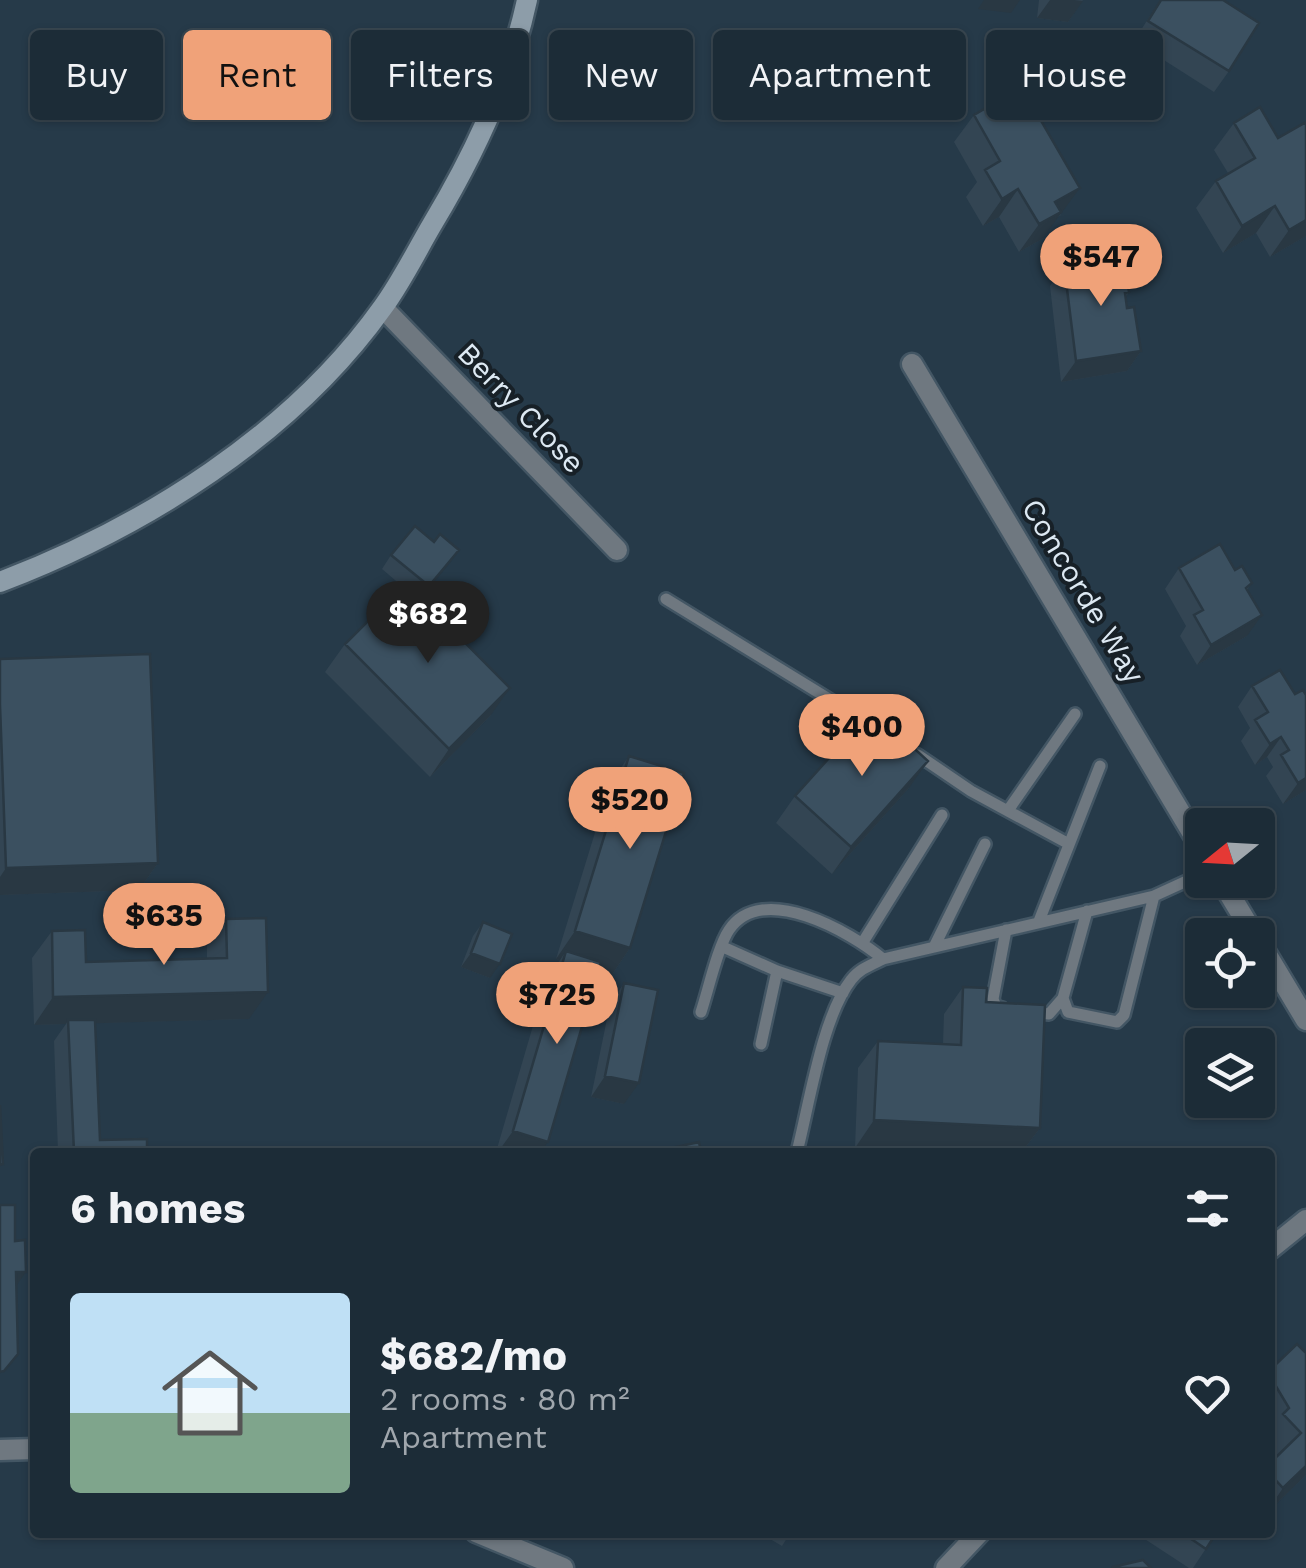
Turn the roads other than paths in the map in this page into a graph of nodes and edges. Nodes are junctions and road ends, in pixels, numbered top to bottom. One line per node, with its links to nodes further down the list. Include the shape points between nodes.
1 (527, 0): 2 (main road, via 509,65 465,170)
2 (382, 308): 4 (street, Berry Close); 5 (main road, via 292,408 190,488 100,539)
3 (912, 364): 13 (street, Concorde Way)
4 (617, 550)
5 (0, 582)
6 (666, 598): 8 (lane)
7 (1074, 714): 11 (lane)
8 (886, 734)
9 (903, 745): 11 (lane)
10 (1100, 766): 15 (lane)
11 (1009, 810): 15 (lane)
12 (942, 815): 21 (lane)
13 (1185, 821)
14 (985, 844): 23 (lane)
15 (1070, 844): 19 (lane)
16 (1185, 882): 17 (lane)
17 (1154, 896): 18 (lane); 28 (lane, via 1121,1020 1068,1012)
18 (1088, 911): 19 (lane); 28 (lane)
19 (1039, 921): 20 (lane)
20 (1006, 930): 23 (lane); 28 (lane, via 993,1004 1049,1014)
21 (863, 942): 22 (lane, via 812,918 767,909 747,914 729,930); 24 (lane)
22 (723, 947): 26 (lane); 29 (lane)
23 (934, 947): 24 (lane)
24 (883, 959): 27 (lane, via 861,969)
25 (1275, 969): 30 (street)
26 (777, 971): 27 (lane); 31 (lane)
27 (842, 993): 32 (lane)
28 (1063, 998)
29 (701, 1012)
30 (1306, 1020)
31 (761, 1044)
32 (798, 1148)
33 (1306, 1220): 34 (street)
34 (1275, 1245)
35 (30, 1448): 36 (street)
36 (0, 1450)
37 (491, 1538): 39 (street)
38 (974, 1538): 40 (street)
39 (564, 1568)
40 (946, 1568)

